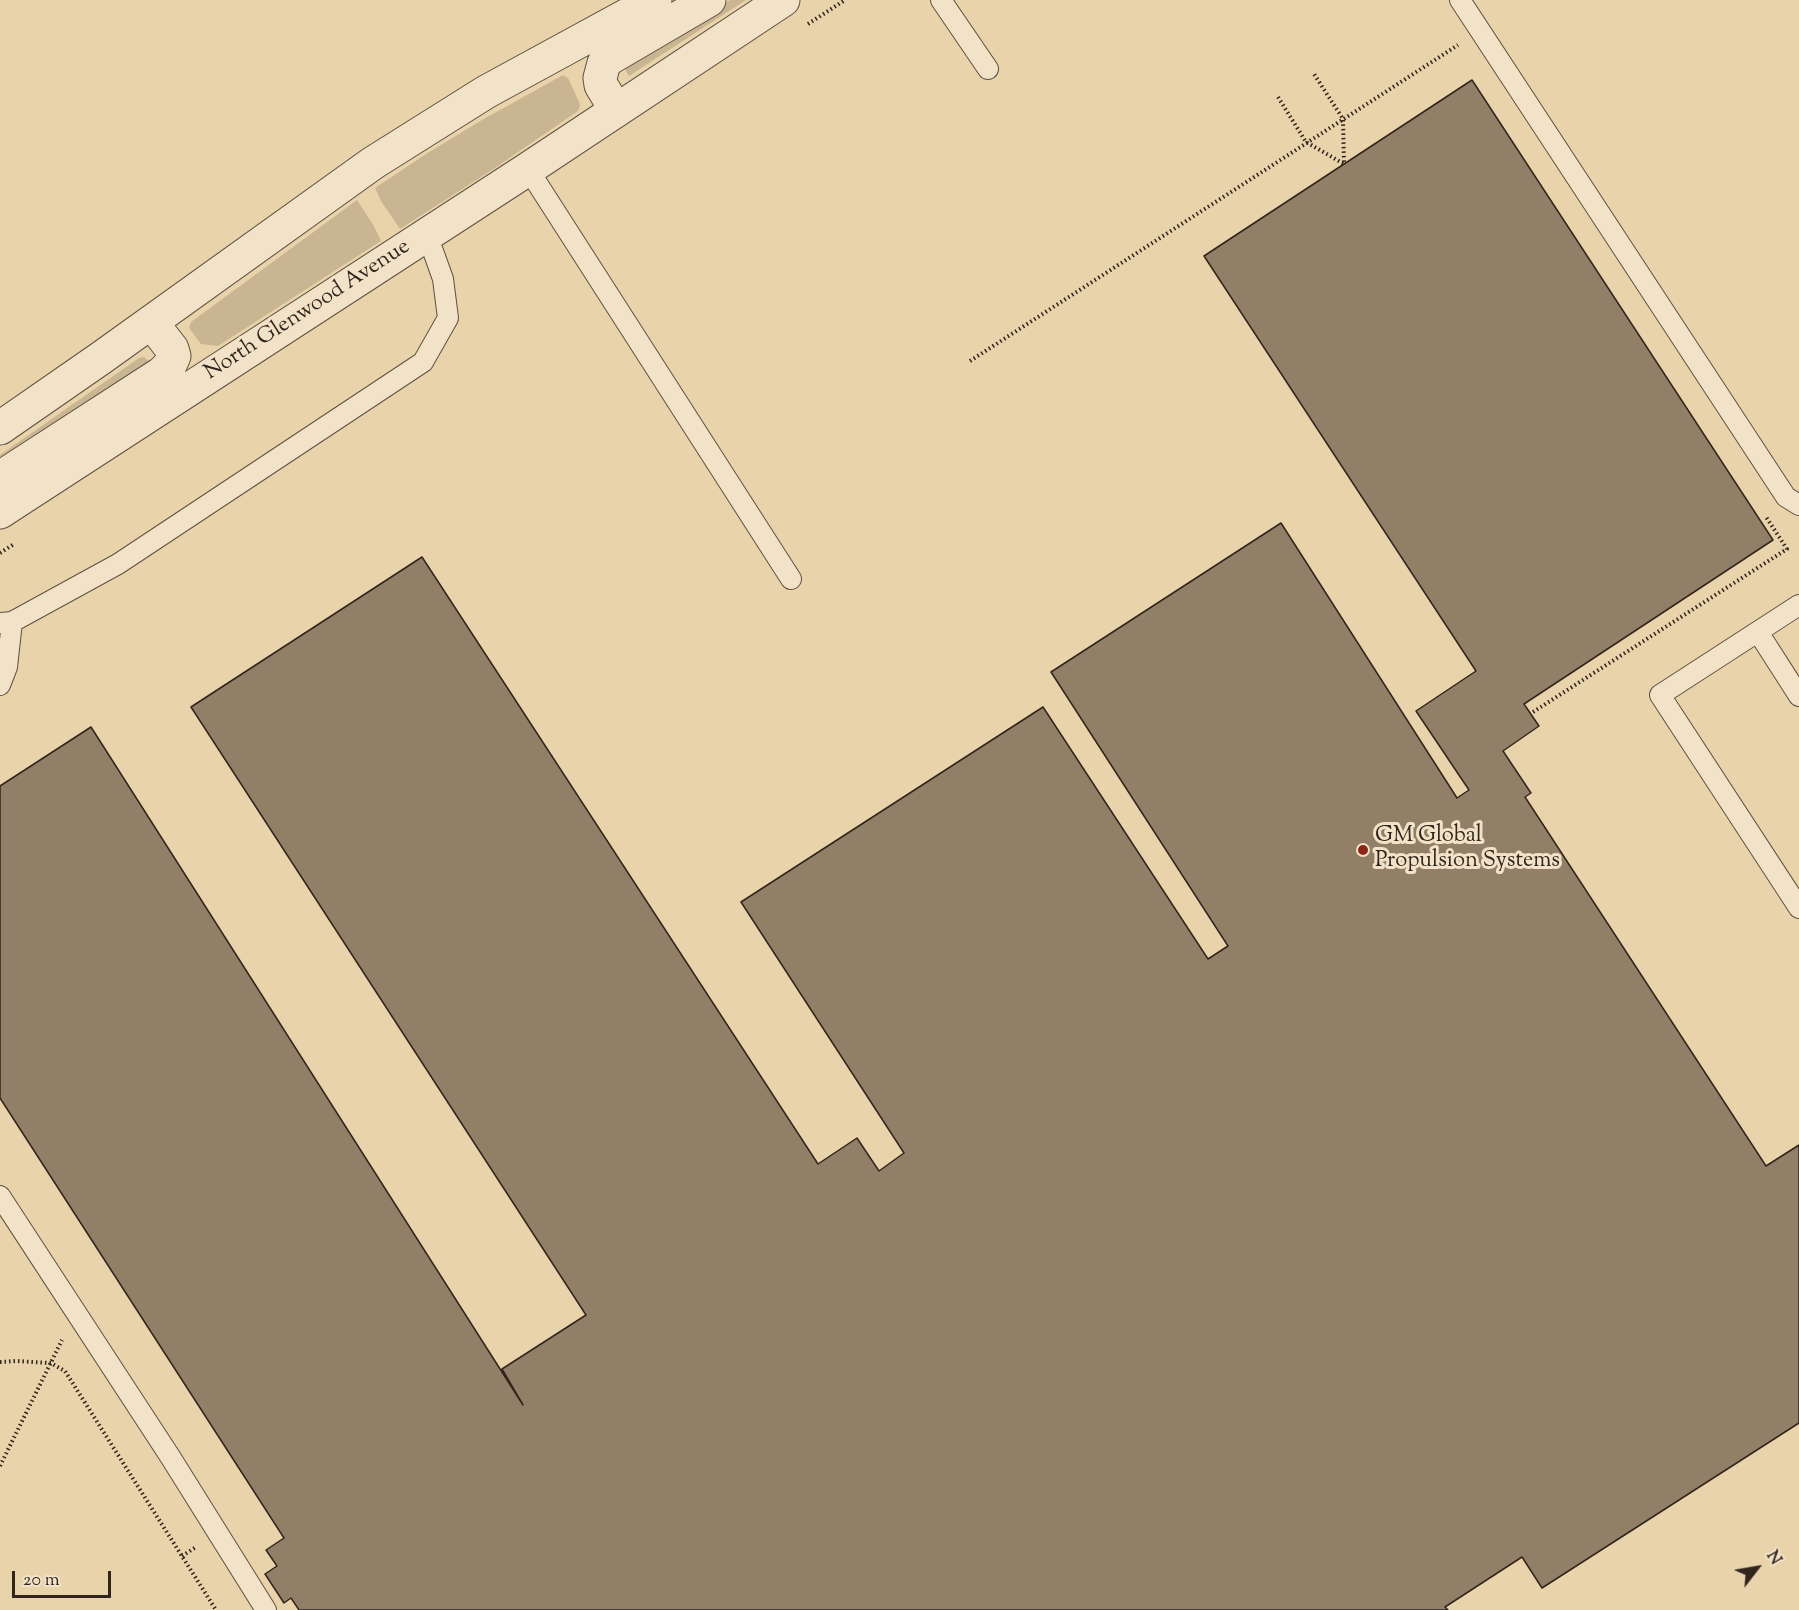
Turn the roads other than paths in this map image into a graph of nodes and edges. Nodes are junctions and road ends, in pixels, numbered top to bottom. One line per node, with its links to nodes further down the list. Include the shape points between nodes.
1 (655, 0): 10 (street, via 442,118)
2 (709, 0): 7 (street, via 604,63 601,85)
3 (783, 0): 7 (street, North Glenwood Avenue)
4 (941, 0): 6 (lane)
5 (1460, 0): 13 (lane, via 1786,497)
6 (988, 69)
7 (616, 110): 8 (street, North Glenwood Avenue)
8 (528, 169): 9 (street, North Glenwood Avenue); 15 (lane)
9 (424, 236): 14 (street, North Glenwood Avenue); 17 (lane, via 443,279 448,318 423,362 117,564)
10 (151, 322): 11 (street); 12 (street, North Glenwood Avenue, via 172,349 170,365)
11 (0, 429)
12 (0, 478)
13 (1799, 505)
14 (0, 512)
15 (791, 579)
16 (1799, 605): 18 (lane)
17 (6, 623): 19 (lane, via 7,667)
18 (1758, 632): 20 (lane); 21 (lane, via 1660,695)
19 (0, 685)
20 (1799, 696)
21 (1799, 908)
22 (0, 1196): 23 (lane)
23 (266, 1610)

